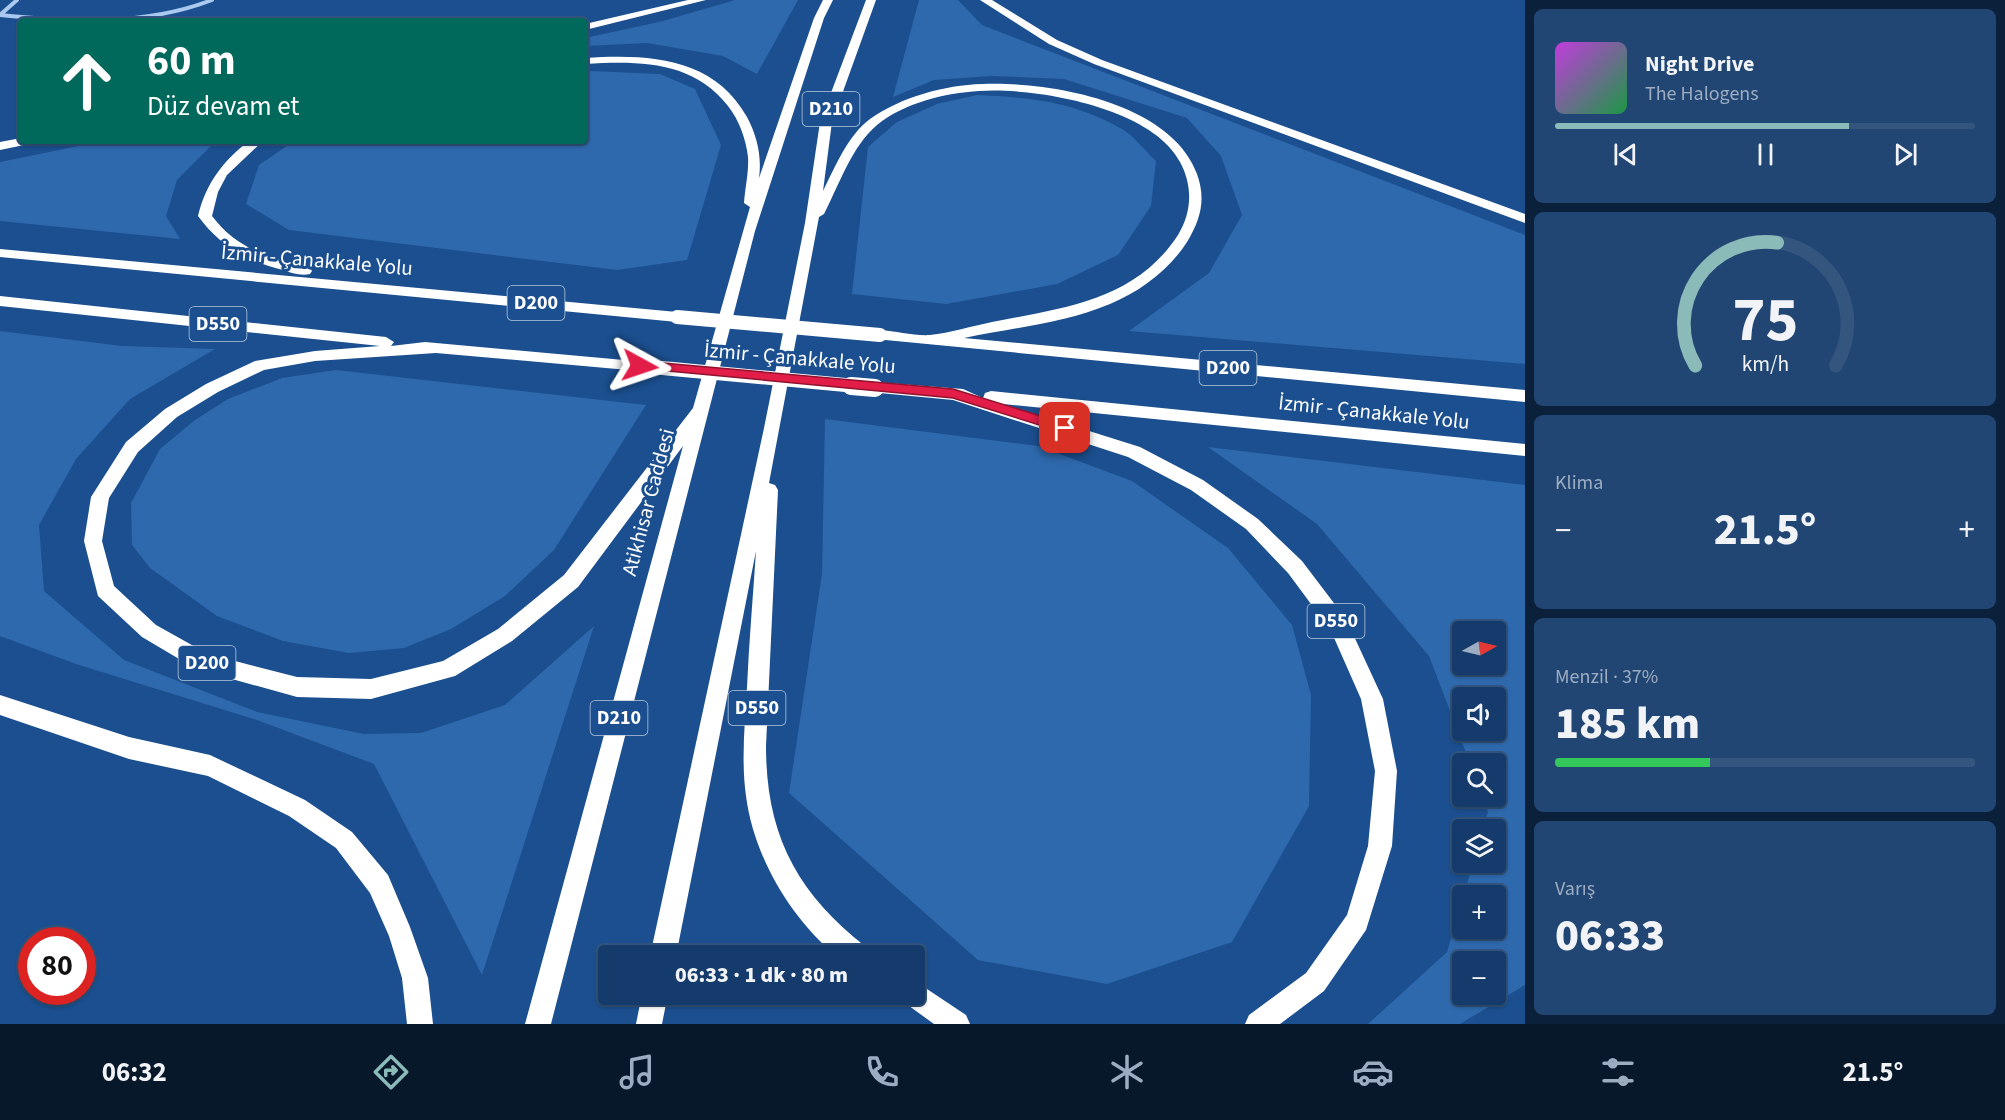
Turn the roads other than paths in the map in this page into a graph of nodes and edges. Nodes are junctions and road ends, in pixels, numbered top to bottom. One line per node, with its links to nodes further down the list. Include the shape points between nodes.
1 (17, 0): 7 (street)
2 (212, 0): 9 (street, via 187,10)
3 (701, 0): 10 (highway)
4 (828, 0): 17 (highway, Atikhisar Caddesi / D200)
5 (871, 0): 16 (highway, D210, via 826,122)
6 (985, 0): 15 (highway, via 1053,42 1098,62)
7 (0, 15): 8 (street)
8 (22, 18)
9 (121, 18)
10 (588, 26)
11 (588, 61): 17 (highway, via 663,62 707,77 723,91 751,139 754,159)
12 (18, 142): 14 (highway)
13 (253, 144): 19 (highway, via 221,172 208,195 205,216 217,233 240,250 273,265)
14 (0, 146)
15 (1525, 219)
16 (812, 223): 21 (highway, via 860,137 873,123 896,110 960,90 1042,90 1082,98 1146,123 1179,149 1194,173 1198,201 1188,229 1167,260 1119,295 1084,310); 26 (highway, D210)
17 (748, 231): 25 (highway, Atikhisar Caddesi / D200)
18 (0, 254): 19 (highway, İzmir - Çanakkale Yolu / D200)
19 (395, 290): 21 (highway, İzmir - Çanakkale Yolu / D200, bridge)
20 (0, 301): 22 (highway, İzmir - Çanakkale Yolu / D550)
21 (932, 339): 24 (highway, İzmir - Çanakkale Yolu / D200)
22 (436, 348): 23 (highway, İzmir - Çanakkale Yolu / D200, bridge); 25 (highway, D200, via 315,356 261,365 171,413 132,447 100,497 93,541 105,590 149,631 203,662 297,687 371,689 448,669 505,635 571,580)
23 (953, 394): 27 (highway, İzmir - Çanakkale Yolu / D200); 37 (highway, D550, via 1134,452 1197,485 1252,524 1295,567 1339,625 1372,699 1386,771 1380,846 1357,921 1315,982)
24 (1525, 396)
25 (699, 412): 34 (highway, Atikhisar Caddesi / D210)
26 (772, 428): 29 (highway, D210); 30 (highway, D550, via 754,768 764,828 783,870 806,907)
27 (1525, 450)
28 (0, 705): 33 (highway, via 129,748 210,766 297,808 344,840 379,884 415,978)
29 (665, 945)
30 (843, 945)
31 (925, 1002): 36 (highway)
32 (653, 1005): 35 (highway)
33 (420, 1024)
34 (538, 1024)
35 (649, 1024)
36 (957, 1024)
37 (1258, 1024)

